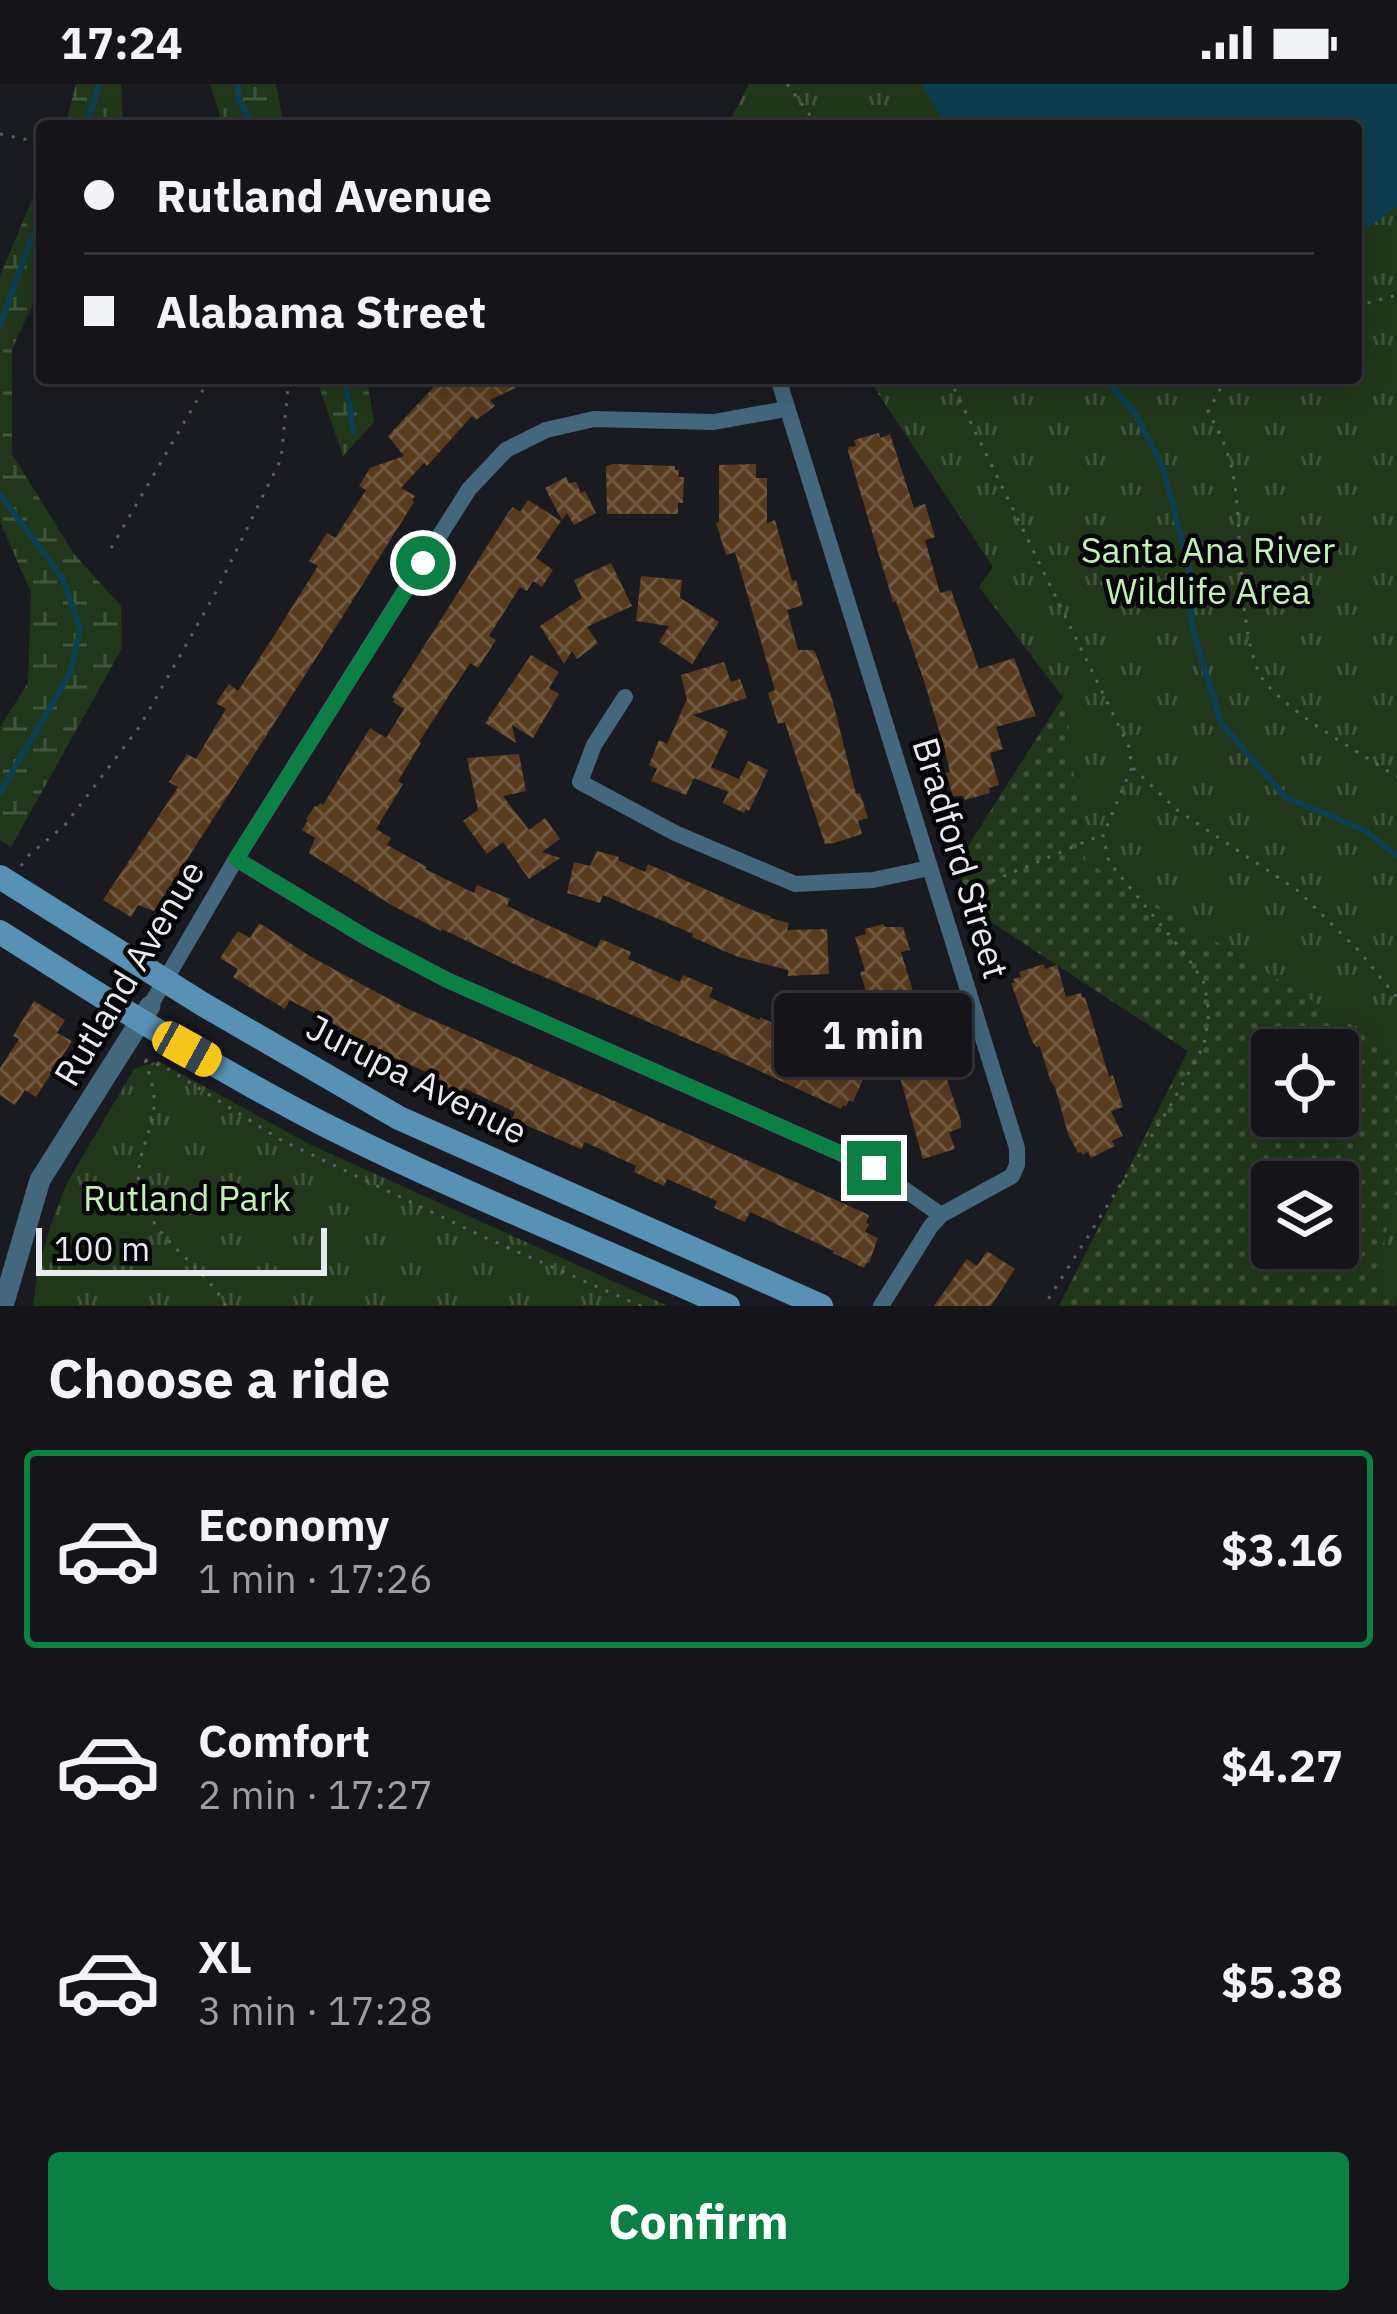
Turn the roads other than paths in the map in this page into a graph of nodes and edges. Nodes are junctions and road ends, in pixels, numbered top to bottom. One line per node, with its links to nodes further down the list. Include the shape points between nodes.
1 (780, 384): 2 (street, Bradford Street)
2 (786, 409): 4 (street, Rutland Avenue, via 714,422 594,419 506,450 469,489); 5 (street, Bradford Street)
3 (625, 698): 5 (street, via 580,782 620,806 795,884)
4 (236, 859): 8 (street, Rutland Avenue); 10 (street, via 447,980 874,1168)
5 (929, 868): 10 (street, Bradford Street, via 1018,1148 1012,1176)
6 (5, 880): 8 (main road, Jurupa Avenue)
7 (0, 932): 9 (main road)
8 (166, 980): 9 (street, Rutland Avenue); 13 (main road, Jurupa Avenue, via 399,1118)
9 (145, 1014): 11 (street, Rutland Avenue, via 40,1180); 12 (main road, via 339,1131)
10 (941, 1215): 14 (street, Bradford Street)
11 (3, 1306)
12 (728, 1306)
13 (821, 1306)
14 (881, 1306)

